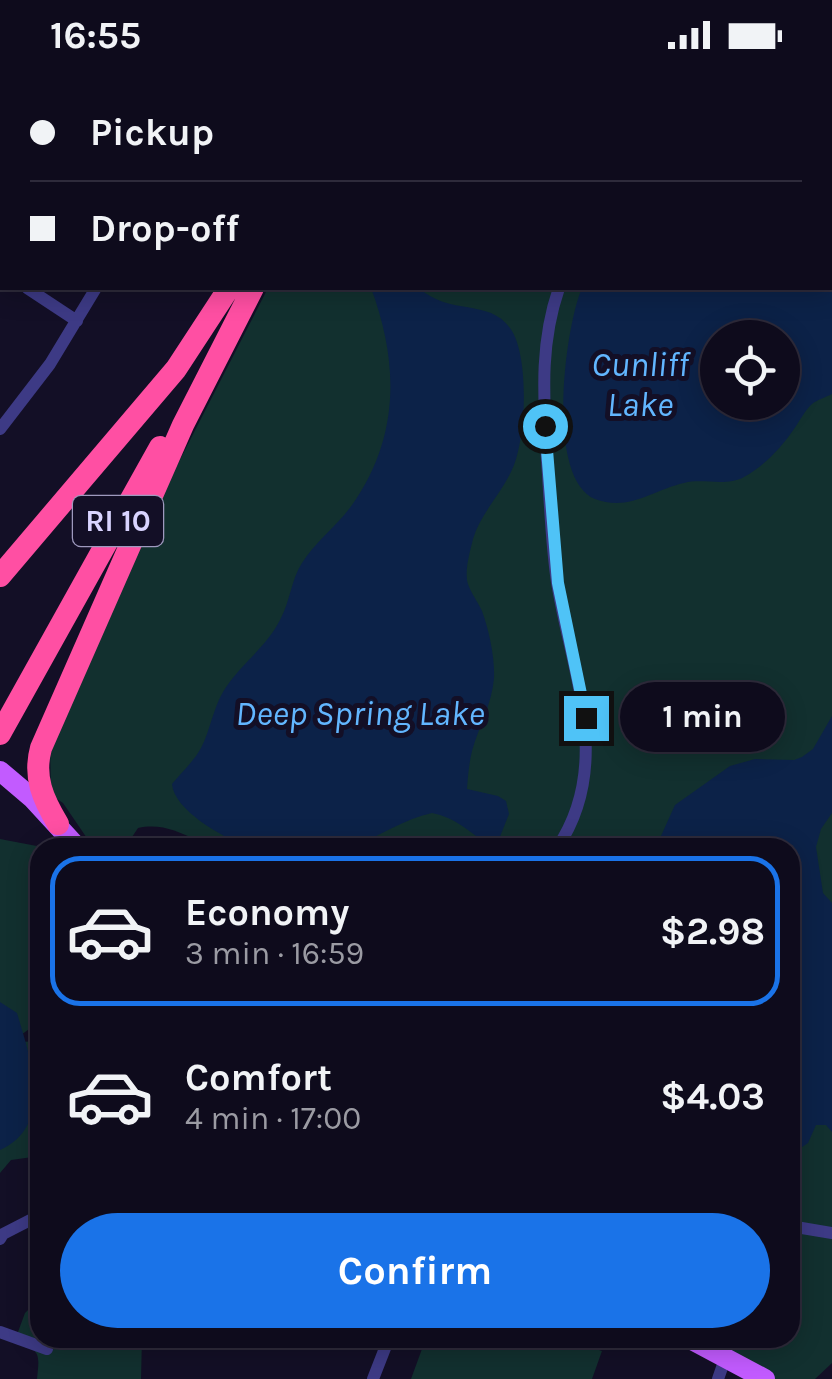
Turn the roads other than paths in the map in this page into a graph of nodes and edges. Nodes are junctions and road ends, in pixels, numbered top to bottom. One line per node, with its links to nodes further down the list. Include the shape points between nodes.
1 (30, 290): 7 (street)
2 (95, 290): 7 (street)
3 (227, 290): 9 (highway, RI 10, via 176,369)
4 (252, 290): 6 (highway, RI 10)
5 (559, 290): 14 (street, via 544,344 542,398 556,572 586,734 580,802)
6 (242, 311): 10 (highway, RI 10); 12 (highway, via 184,425 41,748 38,778)
7 (77, 321): 8 (street)
8 (0, 429)
9 (0, 576)
10 (0, 734)
11 (3, 773): 12 (main road)
12 (58, 824): 13 (main road)
13 (70, 838)
14 (562, 838)
15 (30, 1220): 18 (street)
16 (800, 1228): 17 (street)
17 (832, 1233)
18 (0, 1239)
19 (0, 1332): 20 (street)
20 (30, 1343)
21 (385, 1348): 24 (street)
22 (709, 1348): 23 (main road)
23 (726, 1356): 25 (street); 26 (main road)
24 (373, 1379)
25 (718, 1379)
26 (766, 1379)

